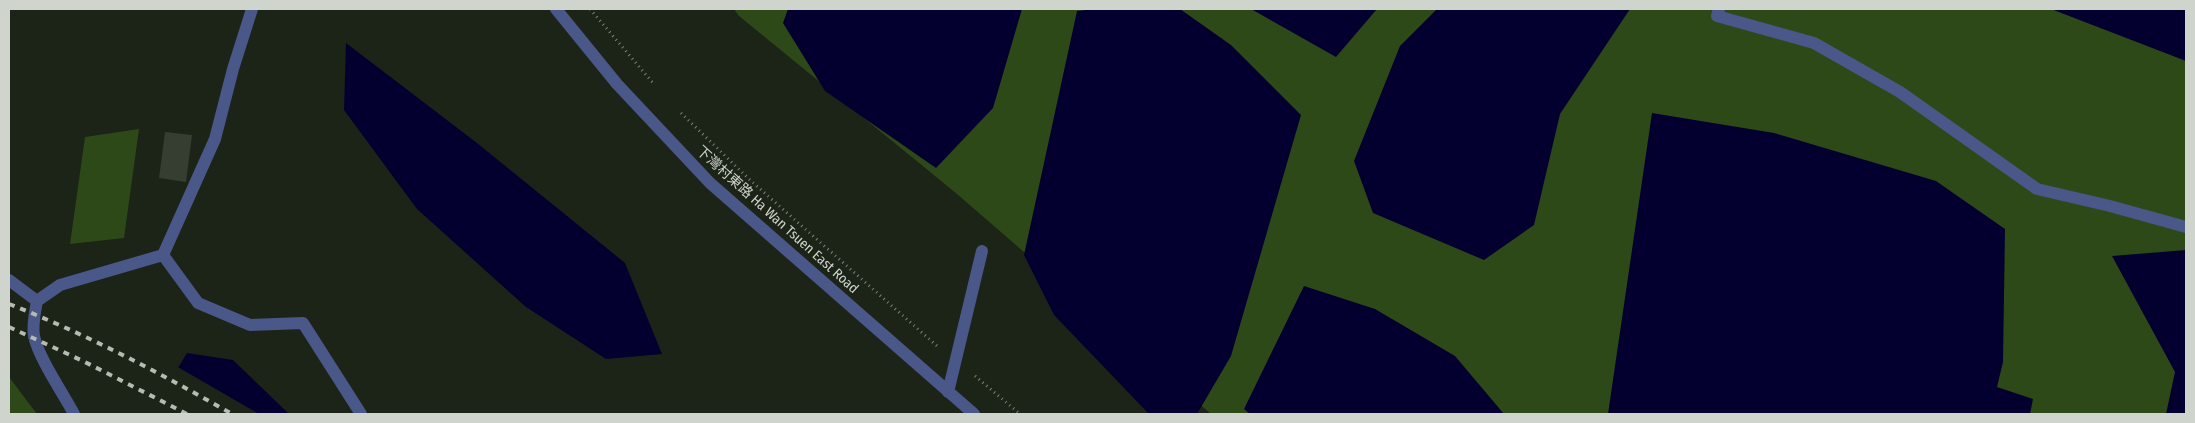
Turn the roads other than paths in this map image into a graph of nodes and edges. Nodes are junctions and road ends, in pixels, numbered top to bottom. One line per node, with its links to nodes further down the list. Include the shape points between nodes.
1 (252, 9): 6 (street, via 215,139)
2 (556, 9): 9 (street, 下灣村東路 Ha Wan Tsuen East Road, via 617,84 710,183)
3 (1719, 9): 4 (street, via 1717,16 1814,43 1900,92 2038,189)
4 (2186, 227)
5 (982, 251): 9 (street)
6 (163, 255): 8 (street, via 60,285); 11 (street, via 198,303 250,325 303,323)
7 (9, 280): 8 (street)
8 (37, 301): 10 (street, via 34,336)
9 (948, 392): 12 (street, 下灣村東路 Ha Wan Tsuen East Road)
10 (74, 414)
11 (361, 414)
12 (974, 414)

